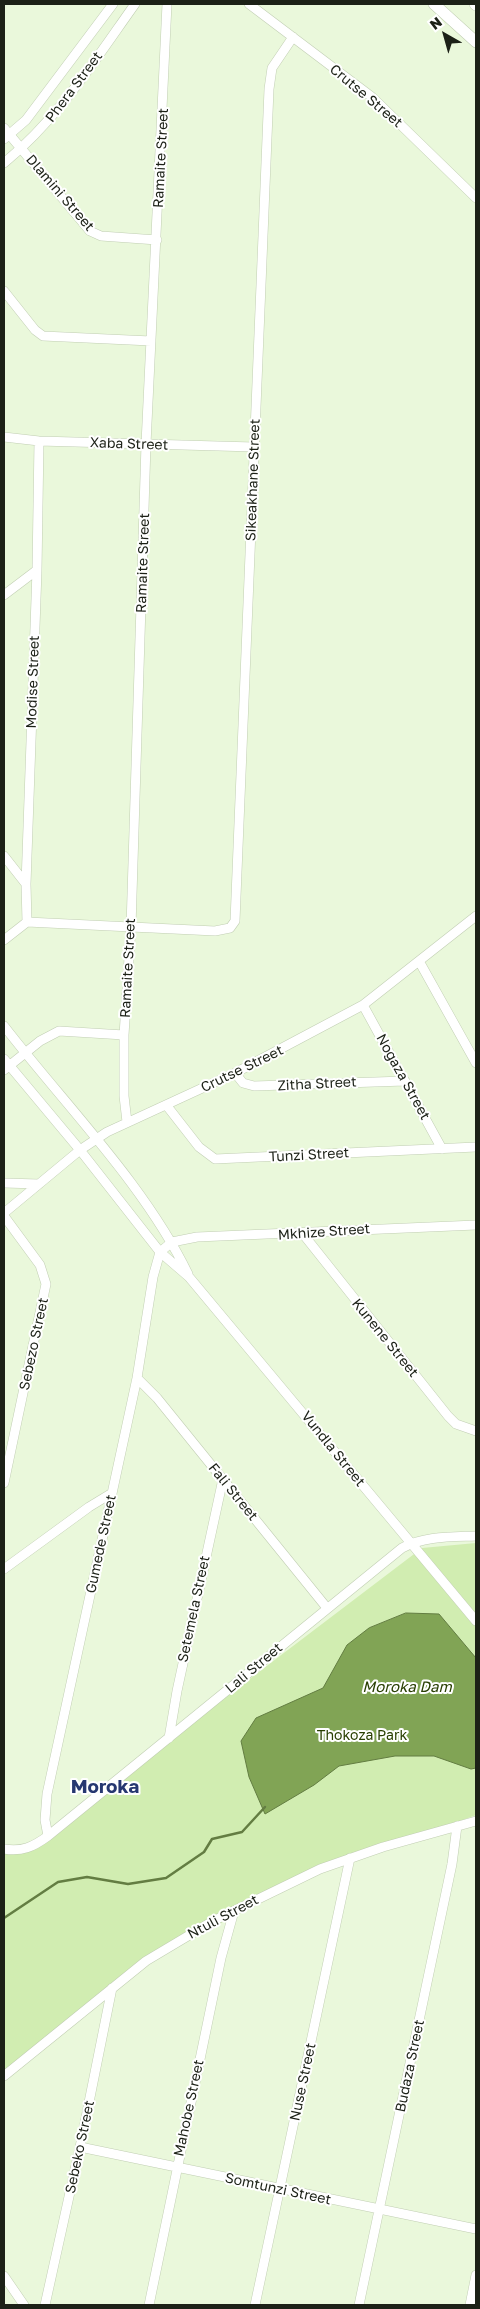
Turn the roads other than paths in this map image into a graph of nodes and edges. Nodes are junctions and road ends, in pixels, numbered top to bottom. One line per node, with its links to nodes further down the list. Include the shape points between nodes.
1 (113, 4): 8 (street, Phera Street, via 26,120)
2 (135, 4): 9 (street, Phera Street, via 60,107)
3 (167, 4): 12 (street, Ramaite Street)
4 (249, 4): 6 (street, Crutse Street)
5 (440, 6): 7 (main road)
6 (293, 37): 11 (street, Crutse Street, via 372,97); 18 (street, Sikeakhane Street, via 276,60 270,77)
7 (476, 42)
8 (6, 134): 9 (street, Dlamini Street)
9 (22, 149): 10 (street, Phera Street); 12 (street, Dlamini Street, via 90,231 101,236)
10 (4, 164)
11 (476, 198)
12 (157, 240): 14 (street, Ramaite Street)
13 (4, 291): 14 (street, via 43,336)
14 (151, 341): 17 (street, Ramaite Street)
15 (4, 437): 16 (street, Xaba Street)
16 (39, 441): 17 (street, Xaba Street); 19 (street, Modise Street)
17 (146, 444): 18 (street, Xaba Street); 25 (street, Ramaite Street)
18 (254, 447): 25 (street, Sikeakhane Street, via 235,921 230,928 215,931)
19 (37, 570): 20 (street); 22 (street, Modise Street)
20 (4, 595)
21 (4, 856): 22 (street)
22 (26, 884): 24 (street, Modise Street)
23 (476, 917): 27 (street, Crutse Street)
24 (27, 922): 25 (street); 26 (street)
25 (131, 927): 30 (street, Ramaite Street)
26 (4, 940)
27 (419, 961): 28 (street, Crutse Street); 32 (street)
28 (363, 1005): 34 (street, Crutse Street); 35 (street, Nogaza Street)
29 (4, 1026): 31 (street, Vundla Street)
30 (124, 1035): 31 (street, via 70,1030 50,1035); 37 (street, Ramaite Street, via 124,1096)
31 (24, 1053): 33 (street); 38 (street, Vundla Street)
32 (476, 1063)
33 (5, 1065): 41 (street, Vundla Street)
34 (235, 1073): 35 (street, Zitha Street, via 243,1083 254,1086); 36 (street, Crutse Street)
35 (405, 1081): 40 (street, Nogaza Street)
36 (167, 1106): 37 (street, Crutse Street); 40 (street, Tunzi Street, via 199,1147 215,1159)
37 (128, 1122): 38 (street, Crutse Street)
38 (96, 1139): 41 (street, Crutse Street); 47 (street, Vundla Street)
39 (476, 1147): 40 (street, Tunzi Street)
40 (442, 1149)
41 (80, 1150): 43 (street, Crutse Street); 48 (street, Vundla Street)
42 (4, 1182): 43 (street)
43 (39, 1184): 44 (street, Crutse Street)
44 (4, 1214): 53 (street, Sebezo Street, via 40,1265 46,1284)
45 (476, 1225): 46 (street, Mkhize Street)
46 (303, 1234): 47 (street, Mkhize Street, via 197,1237); 51 (street, Kunene Street, via 448,1416 456,1424)
47 (172, 1242): 48 (street); 49 (street, Vundla Street)
48 (160, 1252): 49 (street, Vundla Street); 50 (street, Gumede Street)
49 (189, 1277): 56 (street, Vundla Street)
50 (137, 1378): 52 (street, Fali Street); 54 (street, Gumede Street)
51 (476, 1431)
52 (223, 1479): 58 (street, Fali Street); 60 (street, Setemela Street)
53 (4, 1483)
54 (112, 1493): 57 (street); 63 (street, Gumede Street, via 47,1794 45,1820)
55 (476, 1536): 56 (street, Lali Street, via 430,1538)
56 (412, 1543): 58 (street, Lali Street); 59 (street, Vundla Street)
57 (4, 1568)
58 (327, 1608): 60 (street, Lali Street)
59 (476, 1621)
60 (169, 1738): 63 (street, Lali Street)
61 (476, 1821): 62 (street, Ntuli Street)
62 (457, 1826): 65 (street, Ntuli Street); 72 (street, Budaza Street, via 452,1864)
63 (48, 1836): 64 (street, Lali Street, via 30,1848)
64 (4, 1849)
65 (350, 1858): 66 (street, Ntuli Street); 71 (street, Nuse Street)
66 (234, 1911): 67 (street, Ntuli Street, via 146,1961); 70 (street, Mahobe Street, via 221,1958)
67 (112, 1988): 68 (street, Ntuli Street); 69 (street, Sebeko Street)
68 (4, 2076)
69 (80, 2147): 70 (street, Somtunzi Street); 77 (street, Sebeko Street)
70 (177, 2168): 71 (street, Somtunzi Street); 78 (street, Mahobe Street)
71 (280, 2190): 72 (street, Somtunzi Street); 79 (street, Nuse Street)
72 (378, 2210): 73 (street, Somtunzi Street); 80 (street, Budaza Street)
73 (476, 2229)
74 (476, 2275): 81 (street)
75 (4, 2276): 76 (street)
76 (24, 2305)
77 (45, 2305)
78 (148, 2305)
79 (255, 2305)
80 (359, 2305)
81 (470, 2305)

